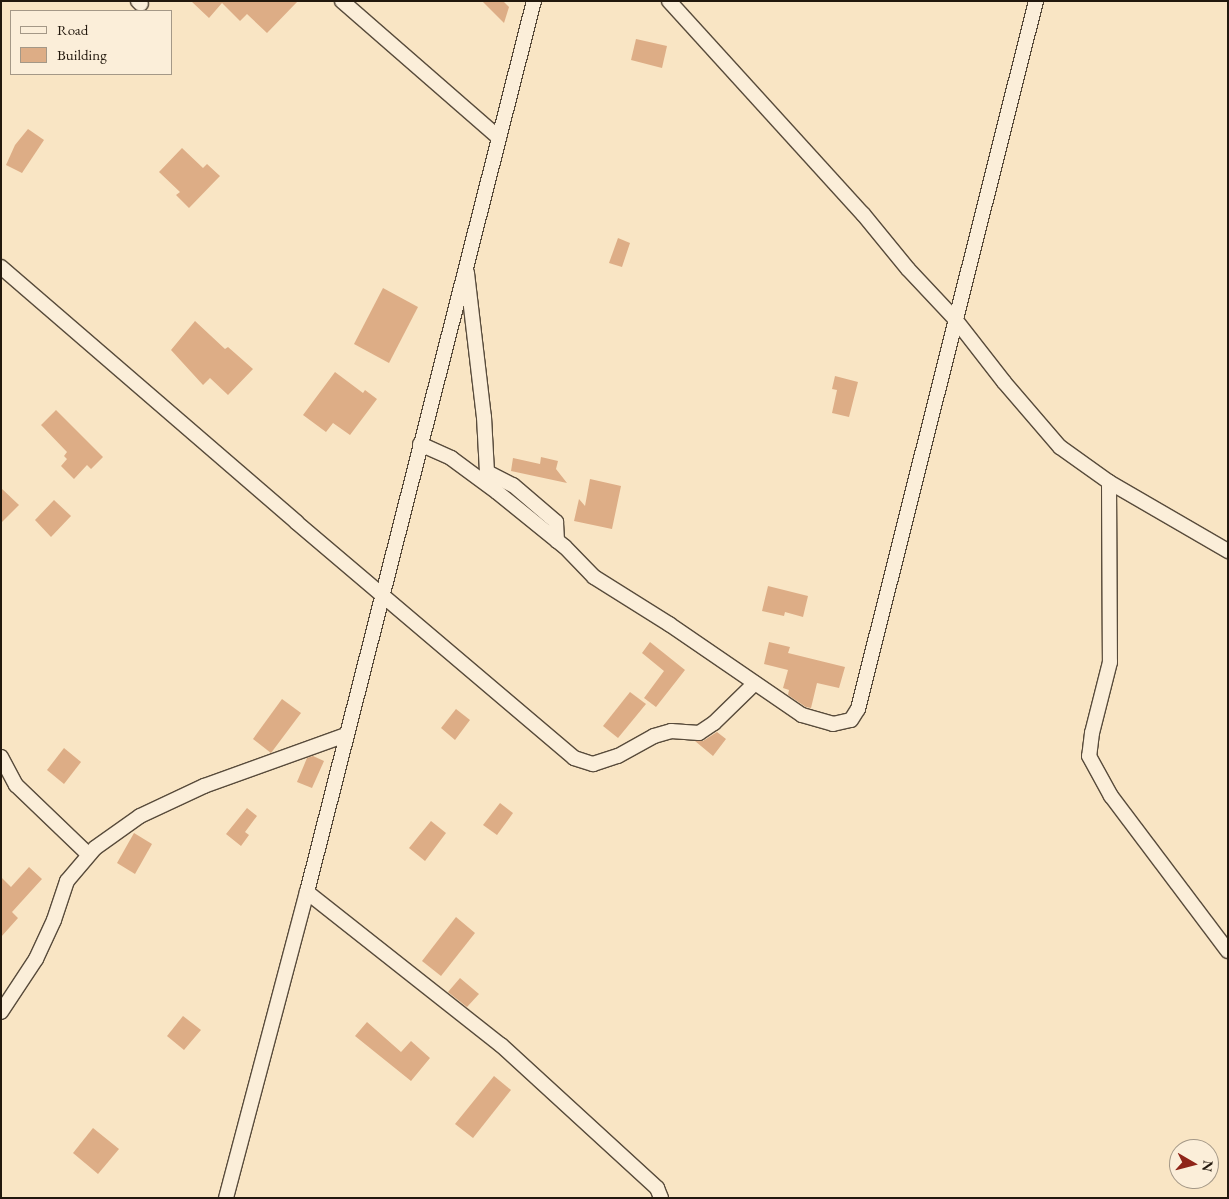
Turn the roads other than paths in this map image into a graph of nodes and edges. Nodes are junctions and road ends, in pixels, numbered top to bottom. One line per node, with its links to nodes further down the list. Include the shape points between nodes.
1 (342, 1): 5 (street)
2 (534, 1): 5 (street)
3 (669, 1): 8 (street)
4 (1036, 1): 8 (street)
5 (499, 138): 6 (street)
6 (466, 264): 9 (street); 11 (street, via 487,472 513,485 556,522)
7 (1, 267): 13 (street)
8 (955, 319): 10 (street, via 1060,447); 14 (street, via 858,709 850,720 833,724 802,715)
9 (420, 444): 11 (street, via 450,458); 13 (street)
10 (1109, 482): 12 (street); 19 (street, via 1110,662 1092,732 1090,756 1111,796)
11 (557, 541): 14 (street, via 594,577)
12 (1228, 551)
13 (382, 596): 14 (street, via 574,758 593,764 671,731 699,733 714,723); 15 (street)
14 (755, 683)
15 (346, 735): 17 (street, via 204,786 140,816); 18 (street)
16 (1, 757): 17 (street, via 16,785)
17 (88, 854): 20 (street, via 67,881 36,959)
18 (307, 892): 21 (street); 22 (street, via 501,1046 657,1188)
19 (1228, 951)
20 (1, 1012)
21 (226, 1198)
22 (661, 1198)

